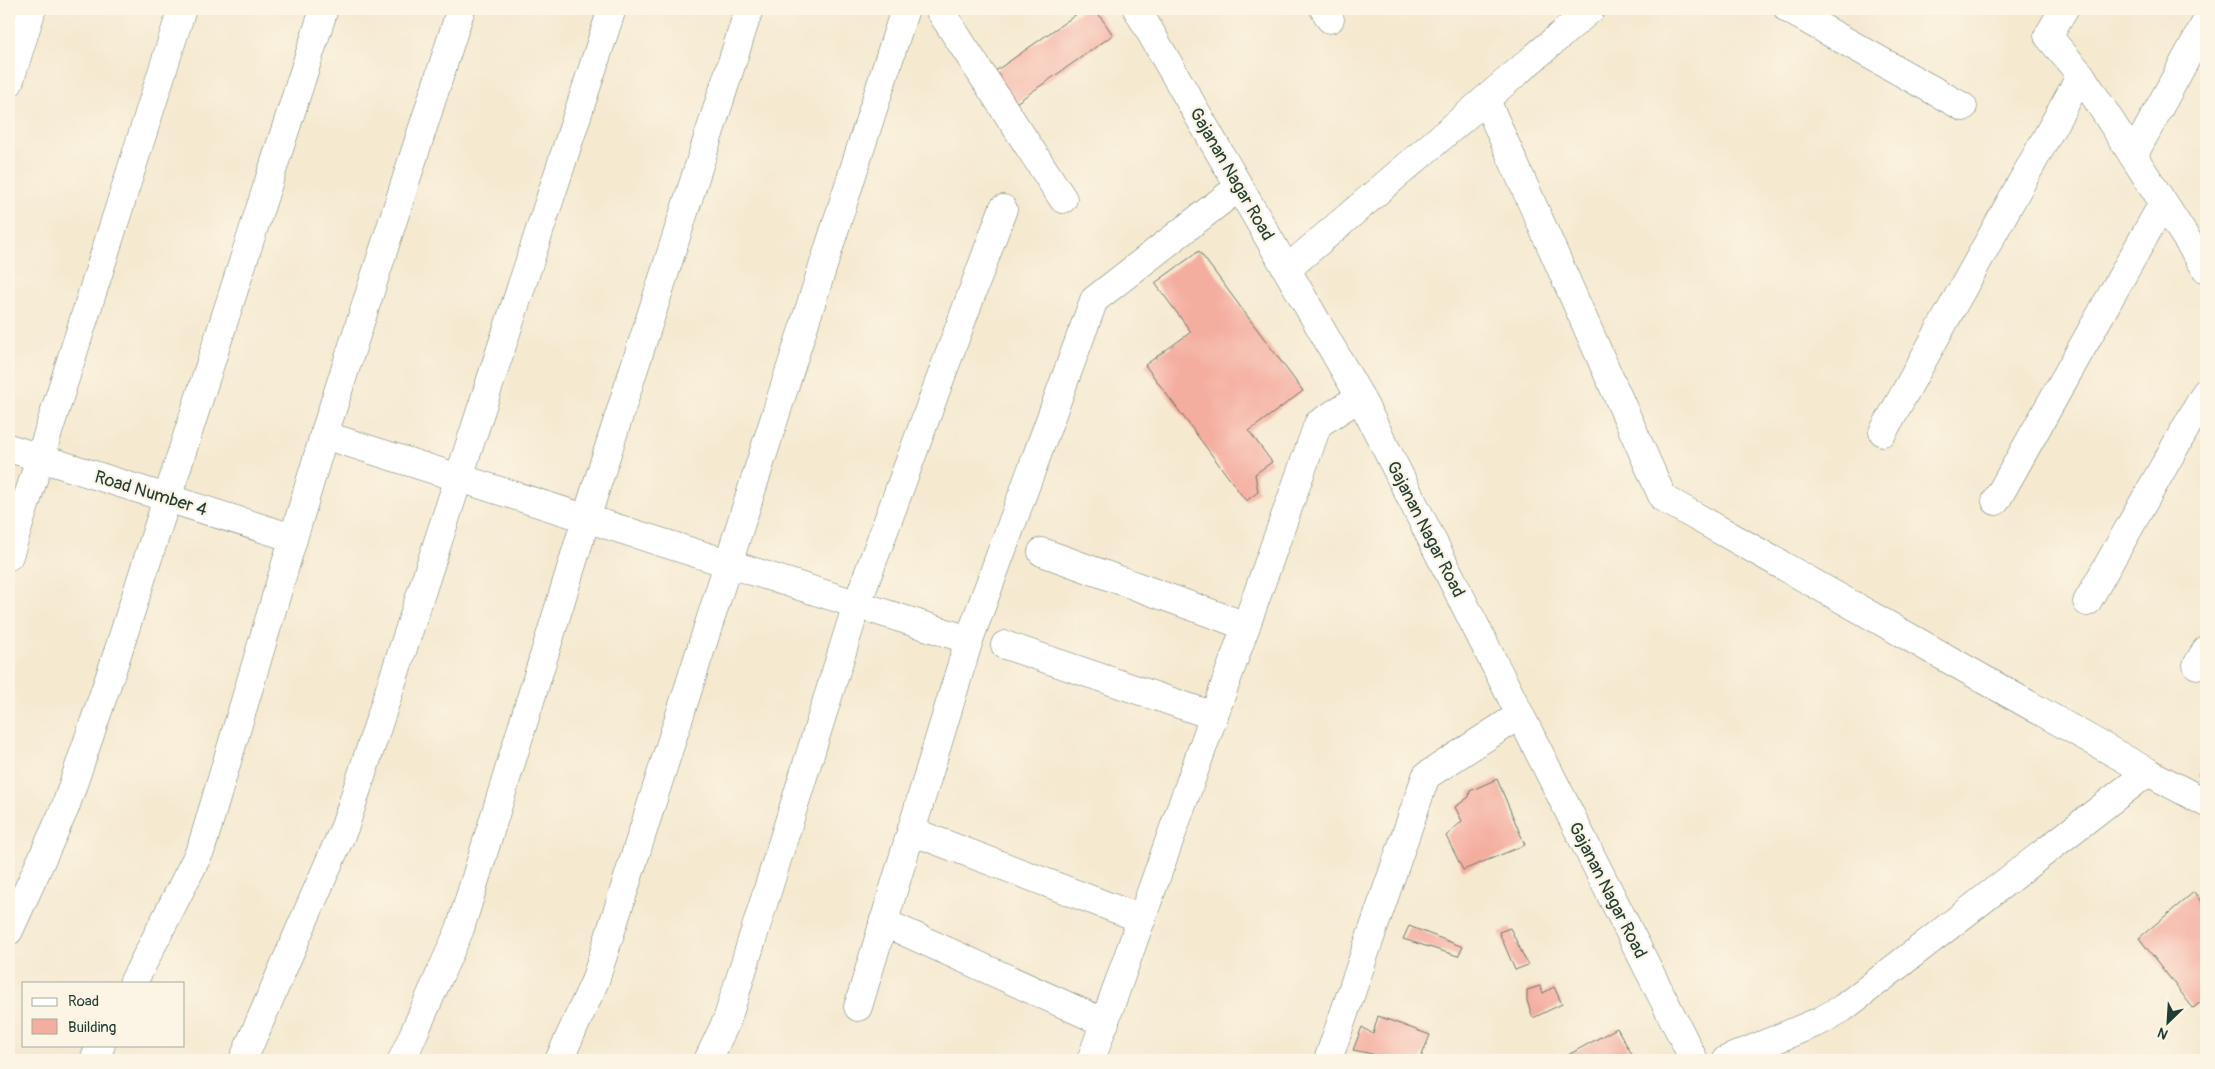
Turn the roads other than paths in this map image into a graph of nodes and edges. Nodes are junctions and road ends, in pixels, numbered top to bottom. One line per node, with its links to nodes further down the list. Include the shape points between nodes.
1 (32, 9): 17 (street)
2 (182, 9): 32 (street)
3 (324, 9): 34 (street)
4 (461, 9): 30 (street)
5 (612, 9): 33 (street)
6 (749, 9): 36 (street)
7 (905, 9): 40 (street)
8 (939, 9): 22 (street)
9 (1137, 9): 21 (street, Gajanan Nagar Road)
10 (1324, 9): 11 (street, via 1330,19)
11 (1333, 9)
12 (1591, 9): 18 (street)
13 (1788, 9): 19 (street)
14 (2064, 9): 16 (street, via 2048,36)
15 (2206, 22): 20 (street)
16 (2081, 75): 20 (street); 29 (street)
17 (9, 83)
18 (1486, 100): 25 (street); 48 (street, via 1663,498)
19 (1963, 107)
20 (2132, 156): 23 (street)
21 (1239, 187): 25 (street, Gajanan Nagar Road); 44 (street, via 1094,300)
22 (1063, 199)
23 (2164, 203): 26 (street); 35 (street)
24 (1003, 210): 42 (street)
25 (1287, 269): 28 (street, Gajanan Nagar Road)
26 (2206, 269)
27 (2206, 392): 41 (street)
28 (1360, 397): 43 (street, via 1318,424); 46 (street, Gajanan Nagar Road)
29 (1883, 432)
30 (324, 435): 33 (street); 37 (street)
31 (9, 448): 32 (street, Road Number 4)
32 (40, 458): 34 (street, Road Number 4); 39 (street)
33 (459, 478): 36 (street); 59 (street, via 345,826)
34 (167, 498): 37 (street, Road Number 4); 53 (street, via 65,808)
35 (1996, 502)
36 (586, 519): 40 (street); 60 (street, via 460,928)
37 (293, 538): 54 (street, via 201,849)
38 (1042, 552): 43 (street)
39 (9, 556)
40 (728, 563): 42 (street); 61 (street, via 595,981)
41 (2087, 602)
42 (856, 604): 44 (street); 62 (street, via 727,1020)
43 (1246, 626): 47 (street)
44 (969, 640): 50 (street)
45 (1005, 645): 47 (street)
46 (1520, 715): 64 (street, via 1426,776); 65 (street, Gajanan Nagar Road)
47 (1214, 716): 51 (street)
48 (2148, 772): 49 (street); 66 (street, via 1843,1008 1820,1021)
49 (2206, 803)
50 (911, 831): 51 (street); 52 (street)
51 (1142, 919): 56 (street)
52 (883, 922): 55 (street); 56 (street)
53 (9, 931)
54 (134, 982)
55 (858, 1007)
56 (1105, 1023): 63 (street)
57 (101, 1046): 58 (street)
58 (94, 1060)
59 (243, 1060)
60 (402, 1060)
61 (559, 1060)
62 (708, 1060)
63 (1091, 1060)
64 (1328, 1060)
65 (1694, 1060)
66 (1726, 1060)

